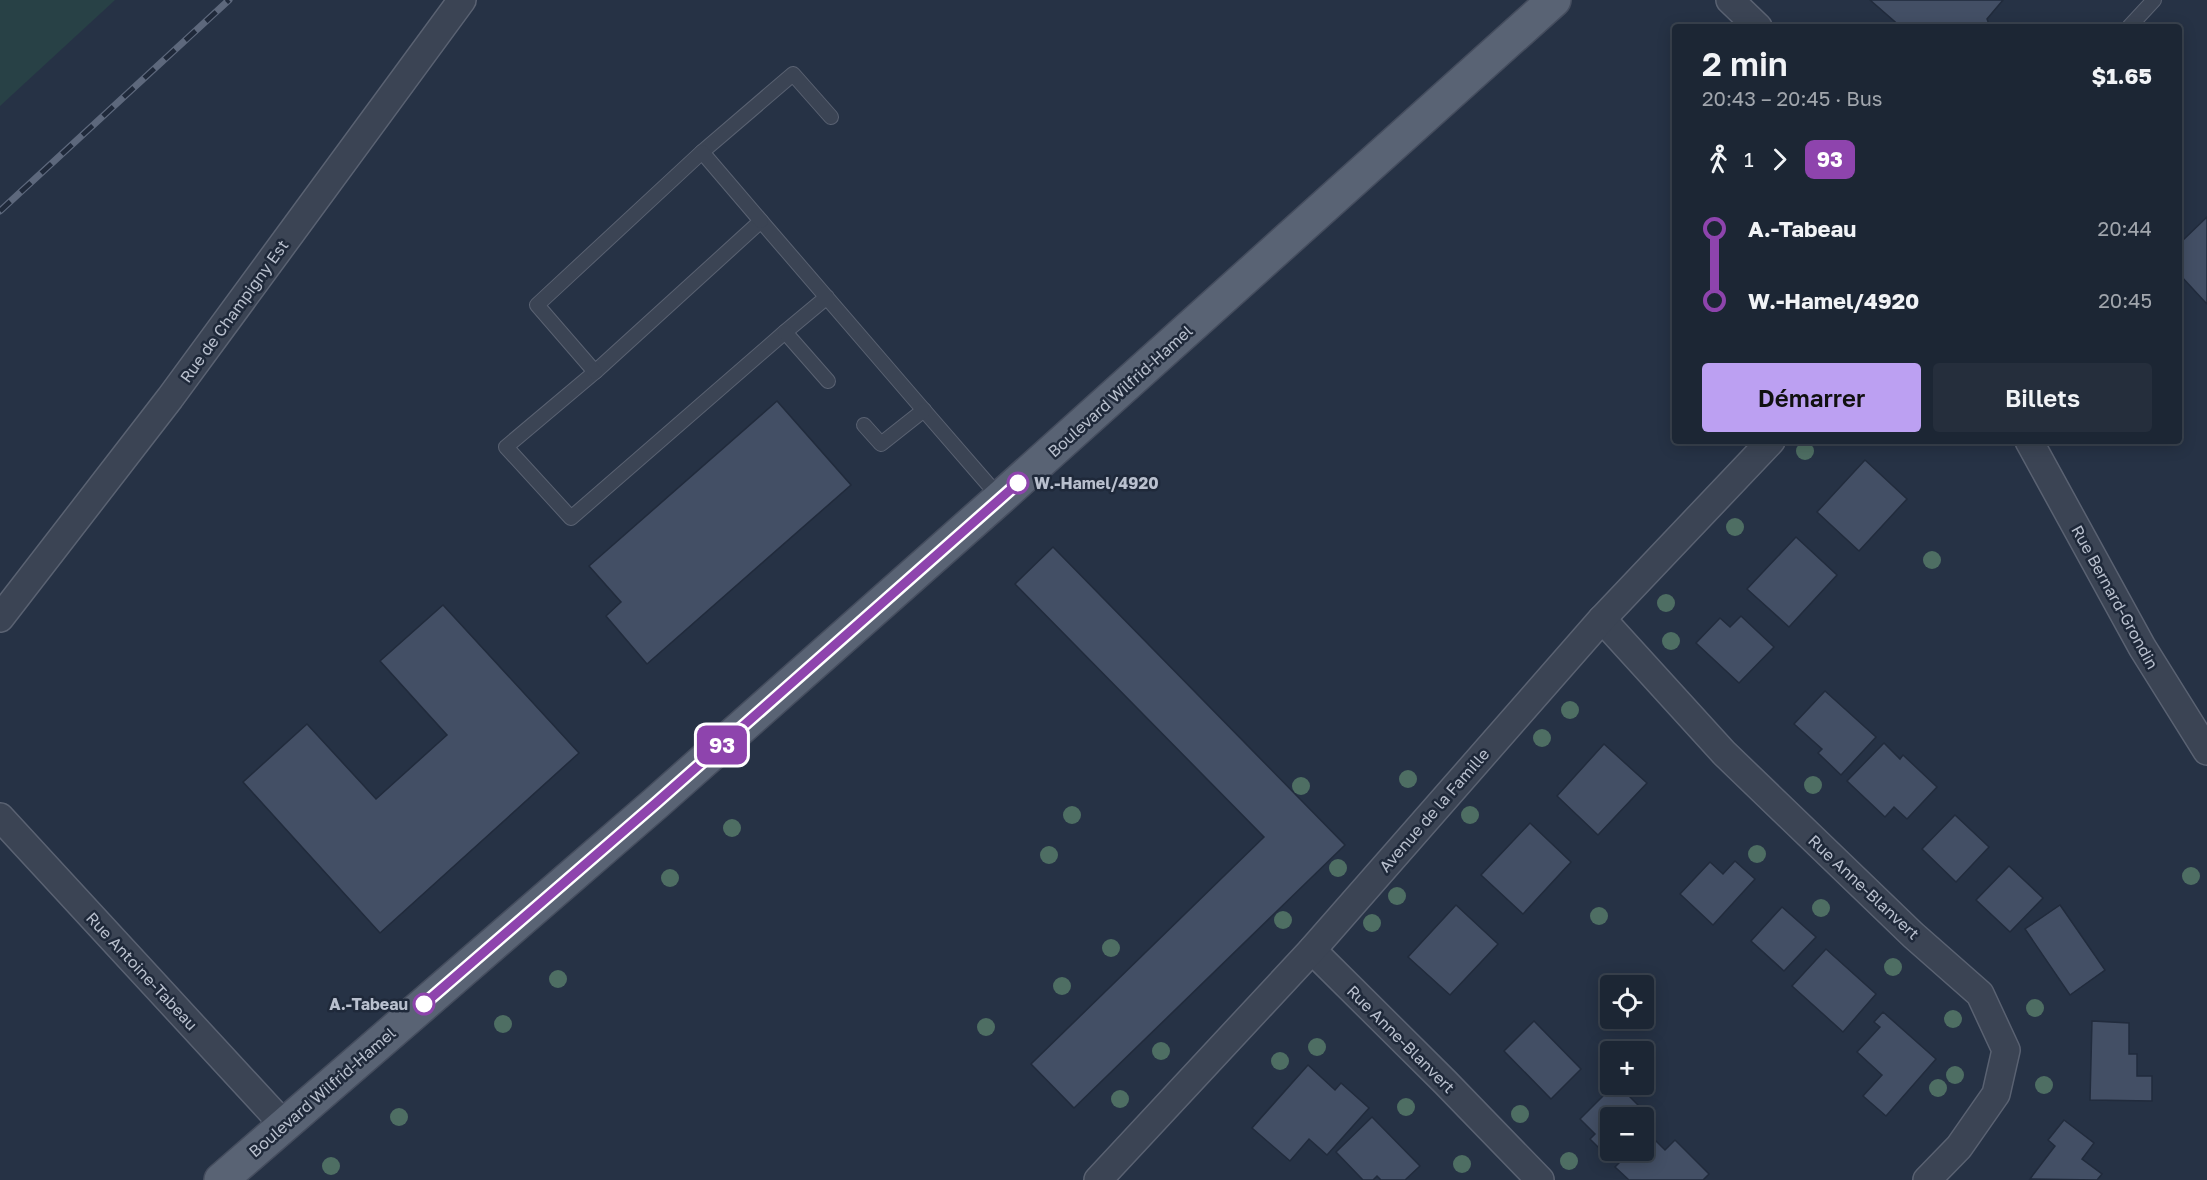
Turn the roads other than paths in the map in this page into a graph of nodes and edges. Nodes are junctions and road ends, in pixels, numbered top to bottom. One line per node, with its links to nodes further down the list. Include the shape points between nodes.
1 (462, 0): 19 (street, Rue de Champigny Est, via 170,398)
2 (1554, 0): 18 (main road, Boulevard Wilfrid-Hamel)
3 (1730, 0): 5 (street)
4 (2154, 0): 6 (lane)
5 (1755, 24)
6 (2132, 24)
7 (831, 117): 8 (lane, via 792,74)
8 (702, 152): 9 (lane); 12 (lane, via 537,305)
9 (760, 221): 10 (lane); 12 (lane)
10 (827, 297): 11 (lane); 14 (lane)
11 (785, 332): 12 (lane, via 571,518 506,447); 13 (lane)
12 (595, 372)
13 (828, 381)
14 (924, 410): 15 (lane, via 881,444); 18 (lane)
15 (864, 425)
16 (1768, 444): 20 (street, Avenue de la Famille)
17 (2031, 444): 21 (street, Rue Bernard-Grondin, via 2142,647)
18 (1000, 498): 24 (main road, Boulevard Wilfrid-Hamel)
19 (0, 618)
20 (1602, 619): 23 (street, Avenue de la Famille); 28 (street, Rue Anne-Blanvert, via 1724,753 1980,994 2006,1050 1996,1094 1959,1148)
21 (2207, 751)
22 (0, 817): 24 (street, Rue Antoine-Tabeau)
23 (1312, 950): 26 (street, Avenue de la Famille); 27 (street, Rue Anne-Blanvert)
24 (284, 1125): 25 (main road, Boulevard Wilfrid-Hamel)
25 (221, 1180)
26 (1098, 1180)
27 (1540, 1180)
28 (1927, 1180)

